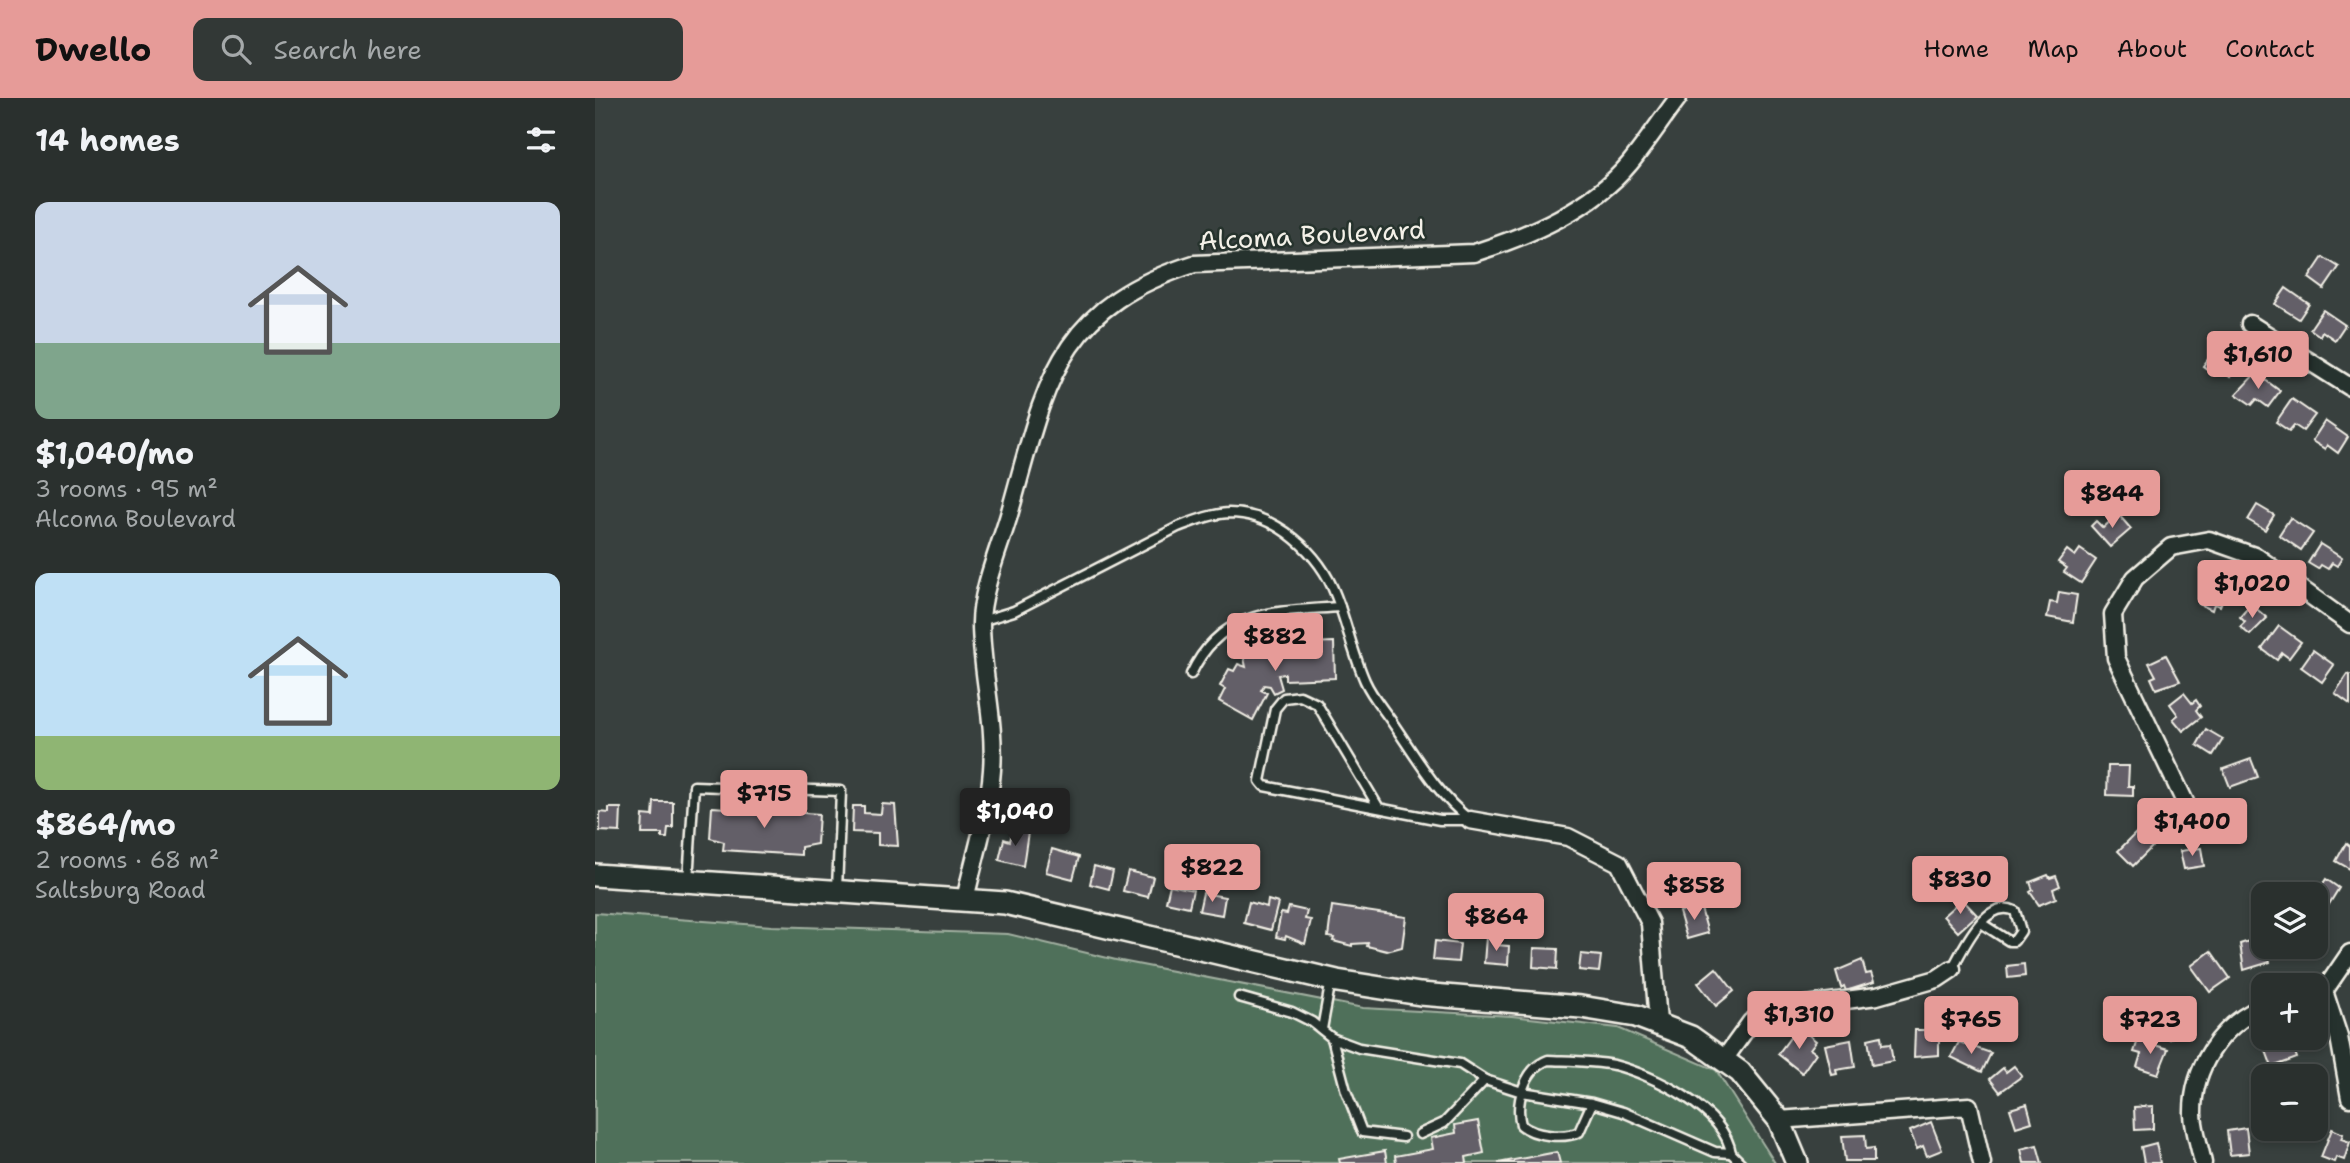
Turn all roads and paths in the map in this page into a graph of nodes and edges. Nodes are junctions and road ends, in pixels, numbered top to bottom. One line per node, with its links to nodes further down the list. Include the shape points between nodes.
1 (1678, 98): 5 (street, Alcoma Boulevard, via 1629,164 1594,197 1507,243 1474,253 1194,264 1157,275 1095,316 1065,349 1043,396)
2 (2250, 324): 3 (street)
3 (2350, 387)
4 (1340, 607): 5 (lane, via 1323,569 1304,548 1281,529 1255,517 1229,513 1178,527 1014,611); 7 (lane, via 1271,612 1238,623 1210,643); 10 (lane, via 1365,682 1445,800)
5 (981, 621): 14 (street, Alcoma Boulevard, via 994,732 992,772)
6 (2350, 624): 8 (street, via 2257,557 2209,540 2171,547 2135,578 2113,614 2116,658)
7 (1191, 674)
8 (2185, 802)
9 (1379, 808): 9 (lane, via 1262,785 1275,709 1284,698 1300,696 1317,704); 10 (lane, via 1440,820)
10 (1470, 820): 23 (street, via 1568,837 1619,863 1650,923)
11 (595, 875): 12 (main road)
12 (688, 881): 13 (main road); 13 (lane, via 694,786 841,790)
13 (837, 889): 14 (main road)
14 (965, 900): 18 (main road, via 1053,912)
15 (1981, 923): 15 (lane, via 1994,911 2008,908 2019,917 2021,931 2014,942); 17 (lane)
16 (2350, 953): 19 (street)
17 (1952, 969): 26 (street, via 1937,979 1877,996 1775,1009 1751,1022)
18 (1331, 980): 23 (main road, via 1420,994 1581,1007); 24 (lane)
19 (2328, 982)
20 (1239, 998): 24 (lane, via 1292,1012)
21 (2328, 1011): 29 (street, via 2339,1038)
22 (2251, 1014): 38 (street, via 2231,1027 2210,1051 2197,1080 2193,1116)
23 (1658, 1022): 26 (main road)
24 (1322, 1029): 25 (lane)
25 (1332, 1038): 27 (lane, via 1359,1048 1460,1064); 33 (lane, via 1362,1132)
26 (1725, 1058): 31 (main road)
27 (1485, 1080): 28 (lane); 32 (lane, via 1444,1123)
28 (1522, 1092): 30 (lane); 30 (lane, via 1518,1114 1521,1125 1532,1132 1579,1132); 34 (lane, via 1535,1068 1548,1060 1631,1070 1694,1103 1729,1139)
29 (2350, 1098)
30 (1592, 1103): 34 (lane, via 1715,1152)
31 (1779, 1120): 36 (main road); 37 (street, via 1969,1106)
32 (1420, 1134)
33 (1403, 1137)
34 (1731, 1153): 35 (lane)
35 (1741, 1163)
36 (1797, 1163)
37 (1982, 1163)
38 (2203, 1163)

